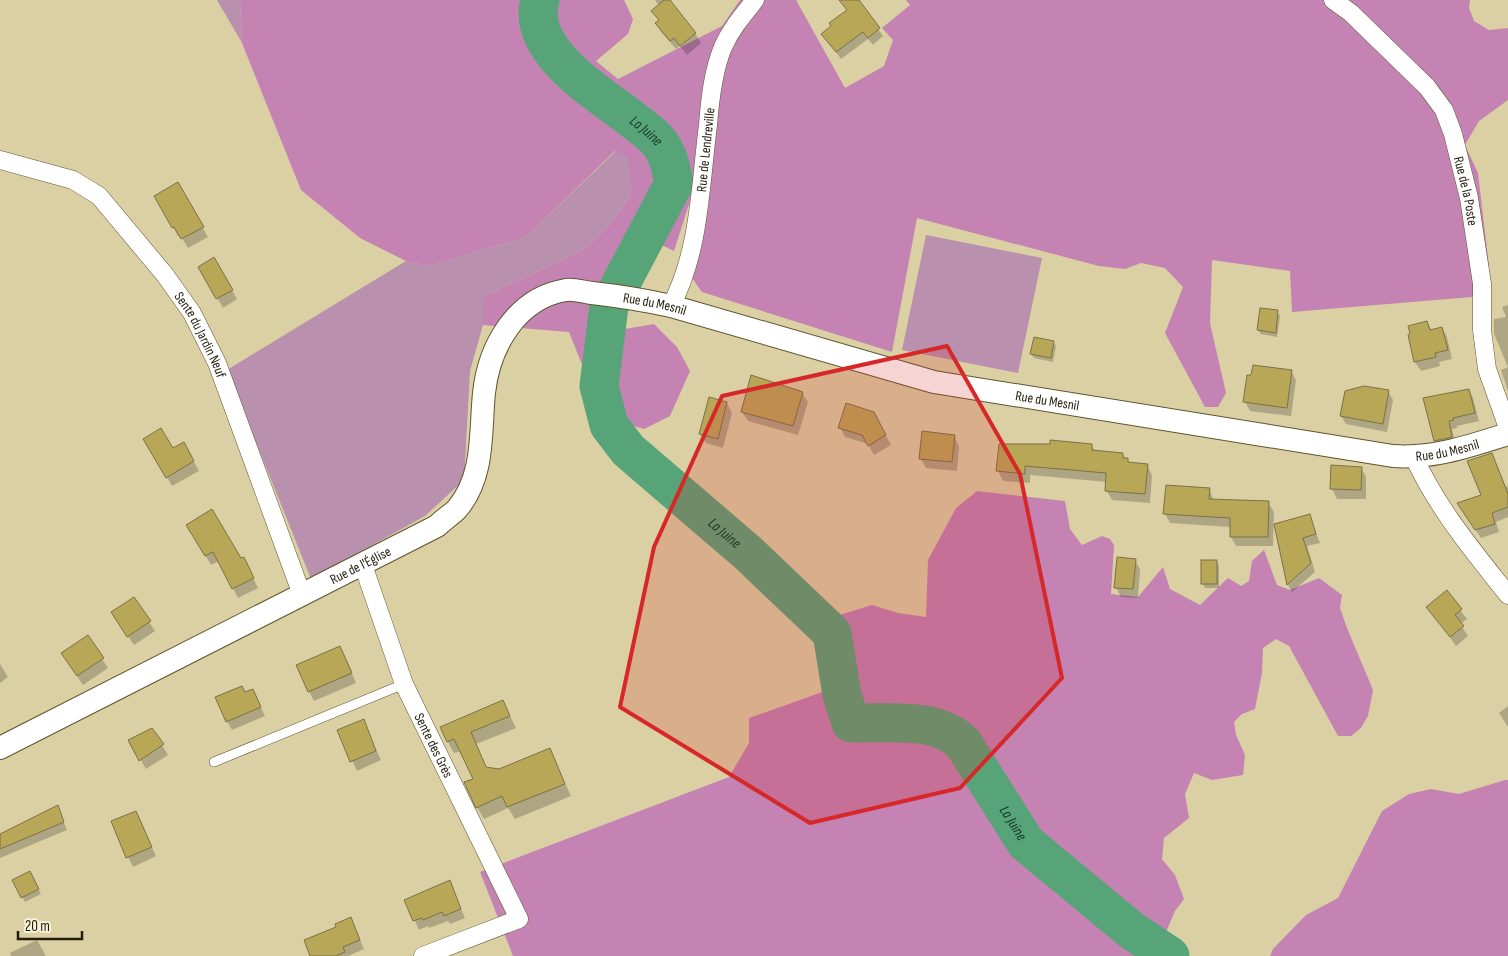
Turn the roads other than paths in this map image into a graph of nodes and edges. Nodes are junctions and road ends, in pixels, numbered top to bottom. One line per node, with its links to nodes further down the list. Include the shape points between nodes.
1 (755, 0): 5 (street, Rue de Lendreville, via 737,22 718,64 712,88 693,249 683,282)
2 (1333, 0): 6 (street, Rue de la Poste, via 1351,13 1420,80 1444,110 1469,198 1482,284 1482,330 1488,369)
3 (0, 160): 10 (street, Sente du Jardin Neuf, via 73,180 99,196 187,306 217,363)
4 (593, 293): 5 (street, Rue du Mesnil); 9 (street, Rue de l'Église, via 566,290 542,298 521,313 500,336 490,360 484,391 479,464 471,488 457,509 437,526)
5 (671, 306): 8 (street, Rue du Mesnil, via 934,382)
6 (1508, 428)
7 (1508, 434): 8 (street, Rue du Mesnil, via 1462,448)
8 (1414, 457): 11 (street, via 1430,489)
9 (363, 565): 10 (street, Rue de l'Église); 12 (street, Sente des Grès)
10 (302, 595): 13 (street, Rue de l'Église)
11 (1508, 595)
12 (404, 684): 14 (lane); 15 (street, Sente des Grès, via 519,919)
13 (0, 748)
14 (214, 762)
15 (424, 956)

